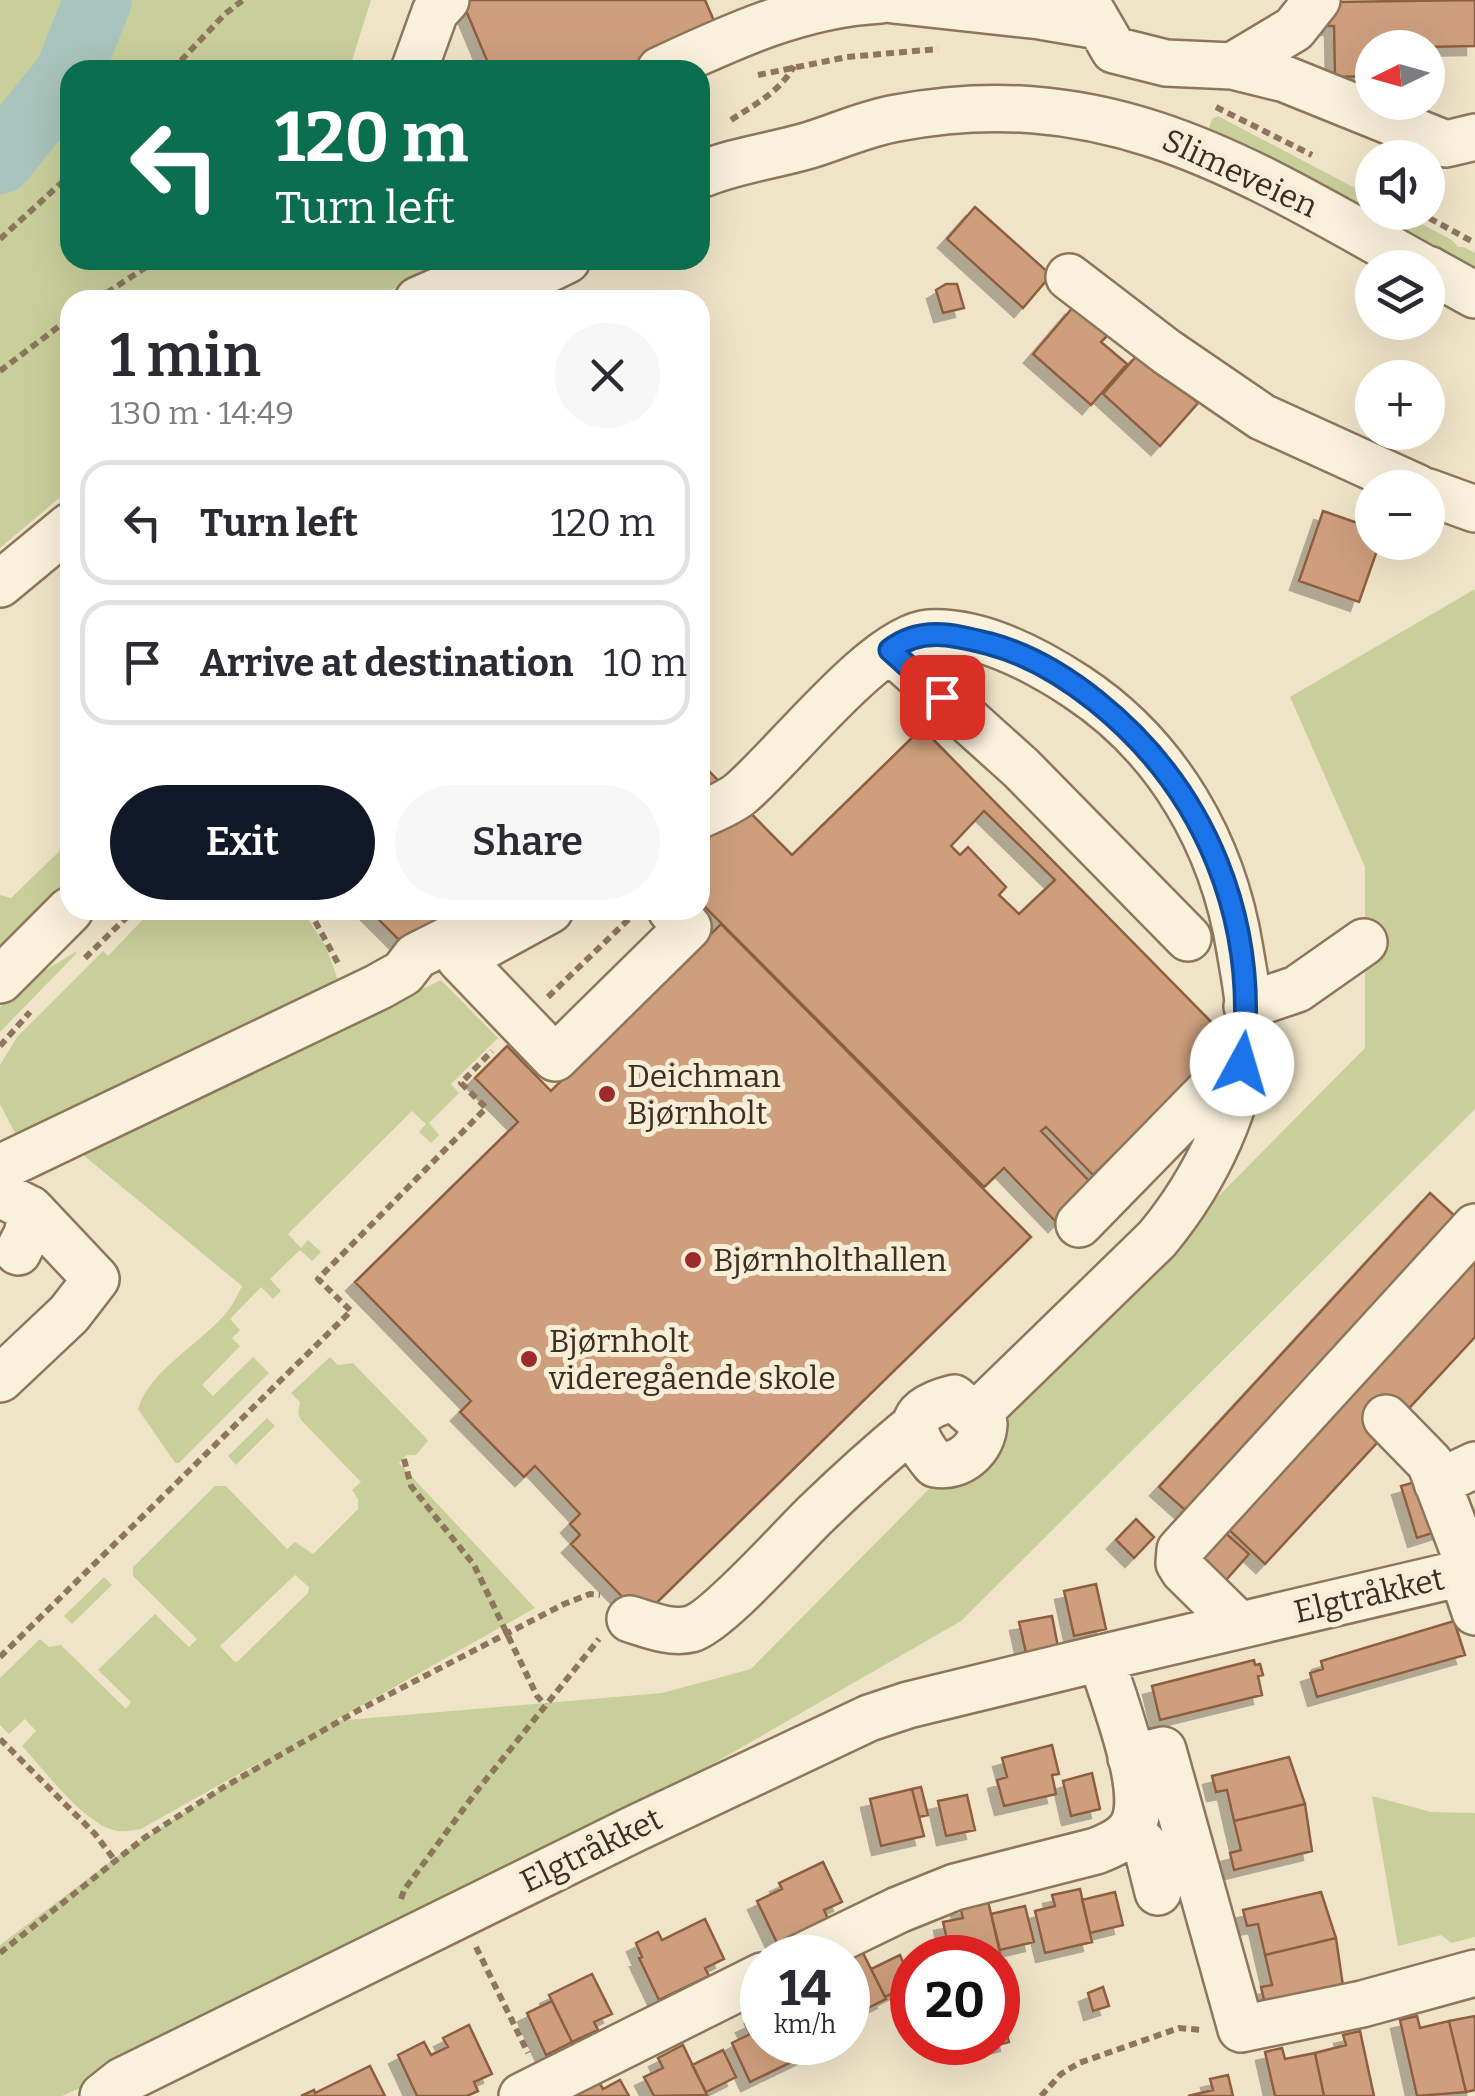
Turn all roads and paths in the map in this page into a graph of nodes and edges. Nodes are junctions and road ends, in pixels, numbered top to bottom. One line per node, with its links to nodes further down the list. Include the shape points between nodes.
1 (242, 0): 8 (path)
2 (446, 0): 9 (street)
3 (881, 0): 7 (street)
4 (893, 0): 6 (street, via 1040,16)
5 (1317, 0): 13 (street, via 1294,29)
6 (1092, 13): 11 (street, via 1114,50)
7 (742, 14): 10 (street)
8 (181, 60)
9 (418, 60)
10 (675, 60)
11 (1166, 63): 13 (street); 15 (street)
12 (794, 66): 14 (path, via 772,94)
13 (1232, 66): 16 (street, via 1446,144)
14 (729, 121)
15 (1150, 130): 17 (street, Slimeveien, via 1094,116 984,109 892,118); 24 (street, Slimeveien, via 1249,172)
16 (1475, 137)
17 (808, 145): 18 (street, Slimeveien); 20 (street, Slimeveien)
18 (710, 171)
19 (60, 184): 22 (path)
20 (710, 198)
21 (1445, 227): 23 (path)
22 (0, 239)
23 (1475, 244)
24 (1393, 250)
25 (142, 270): 30 (path)
26 (486, 270): 31 (street)
27 (546, 270): 32 (street)
28 (1070, 277): 36 (street, via 1262,417)
29 (1445, 279): 33 (street, Slimeveien)
30 (111, 290)
31 (441, 290)
32 (506, 290)
33 (1475, 296)
34 (60, 326): 35 (path)
35 (0, 371)
36 (1378, 470)
37 (1445, 498): 38 (street)
38 (1475, 509)
39 (60, 534): 40 (street)
40 (0, 584)
41 (890, 650): 42 (street, via 738,795); 49 (street, via 1021,768); 54 (street, via 929,633 998,646 1072,684 1137,738 1178,786 1216,856 1234,912)
42 (710, 810)
43 (60, 920): 52 (street)
44 (316, 920): 53 (path)
45 (492, 920): 51 (street)
46 (526, 920): 51 (street)
47 (628, 920): 55 (path)
48 (681, 920): 51 (street, via 688,927 555,1058)
49 (1188, 938)
50 (1364, 942): 54 (street, via 1297,988)
51 (432, 960): 53 (street)
52 (0, 980)
53 (352, 999): 58 (street)
54 (1247, 1006): 57 (street)
55 (538, 1007)
56 (488, 1054): 70 (path, via 461,1082 486,1108 318,1279 350,1310)
57 (1244, 1056): 60 (street); 67 (street, via 1214,1150 1180,1210 976,1415 954,1398 929,1408 697,1626 657,1628)
58 (0, 1168)
59 (16, 1218): 62 (street, via 96,1279)
60 (1079, 1224)
61 (1475, 1227): 68 (street, via 1180,1550 1184,1571)
62 (0, 1380)
63 (1386, 1418): 65 (street, via 1430,1463)
64 (404, 1459): 69 (path, via 411,1486 462,1548)
65 (1456, 1474): 66 (street)
66 (1471, 1582): 68 (street, Elgtråkket)
67 (626, 1618): 69 (path, via 602,1595 590,1594); 72 (path, via 606,1630)
68 (1240, 1625): 71 (street, Elgtråkket)
69 (509, 1633): 72 (path); 76 (path, via 224,1787)
70 (0, 1657)
71 (1101, 1658): 74 (street); 80 (street, Elgtråkket, via 869,1718)
72 (545, 1705): 80 (path, via 404,1890)
73 (0, 1738): 76 (path)
74 (1132, 1758): 75 (street, via 1138,1799); 82 (street, via 1163,1750 1241,2029)
75 (1131, 1830): 77 (street, via 1148,1848); 79 (street, via 1096,1852 955,1887)
76 (116, 1862): 81 (path)
77 (1158, 1892)
78 (469, 1932): 85 (path)
79 (846, 1935)
80 (400, 1944): 86 (street, Elgtråkket)
81 (0, 1953)
82 (1475, 1973)
83 (740, 1987): 87 (street)
84 (1212, 2030): 88 (path, via 1179,2028 1080,2064 1060,2074)
85 (520, 2036)
86 (103, 2096)
87 (522, 2096)
88 (1042, 2096)

